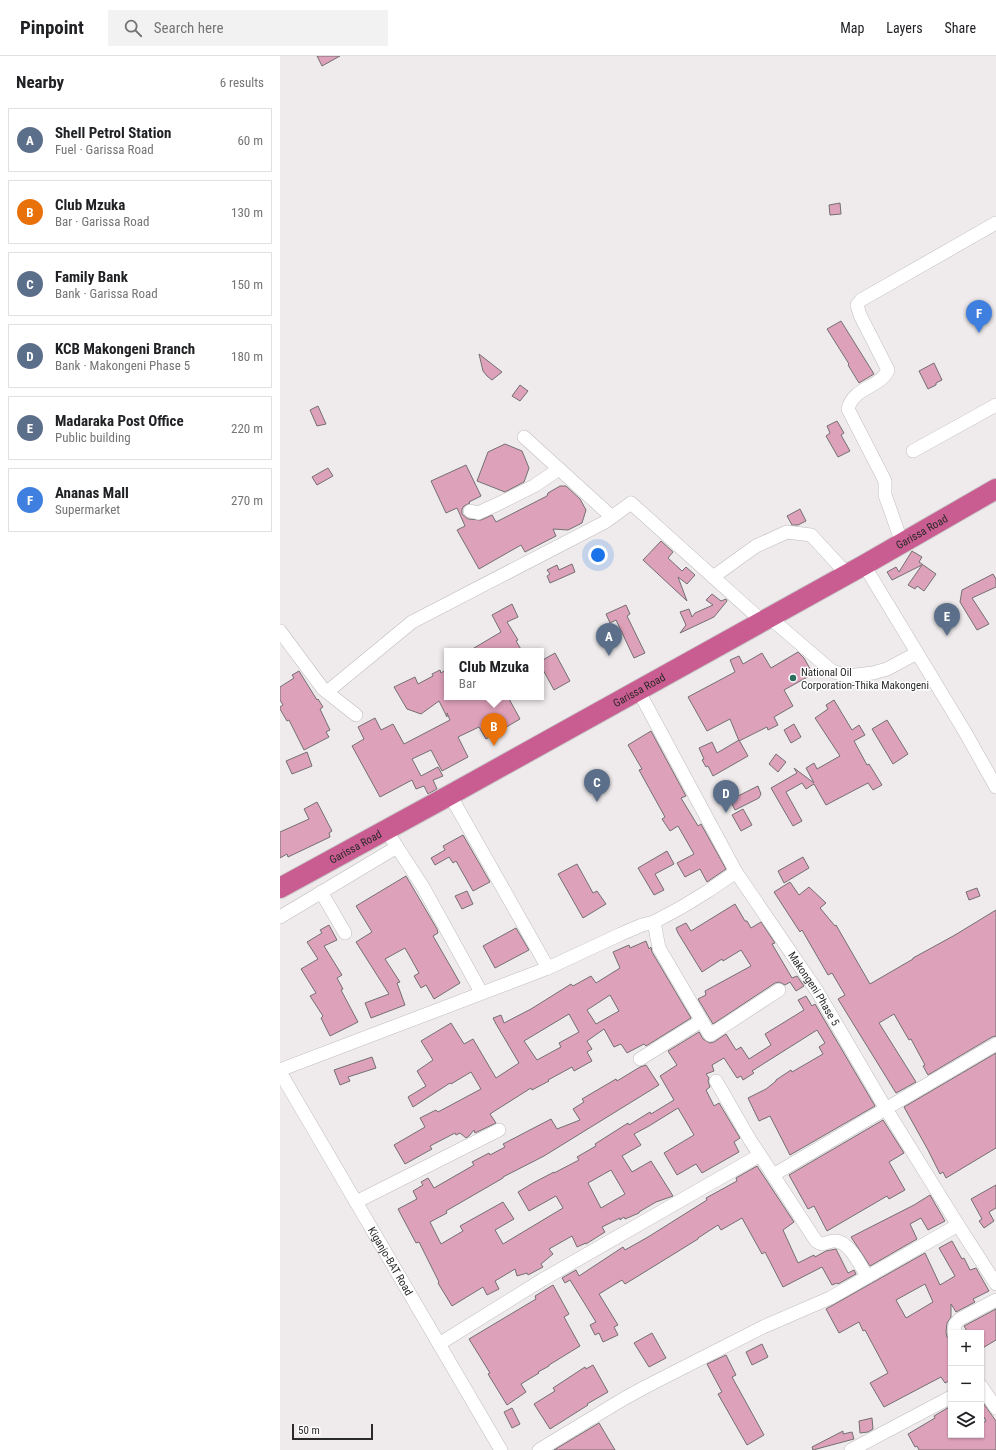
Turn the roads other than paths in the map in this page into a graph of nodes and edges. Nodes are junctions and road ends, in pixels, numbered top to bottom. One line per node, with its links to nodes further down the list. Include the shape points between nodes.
1 (996, 223): 9 (street, via 861,300 858,305 860,315 888,370 881,379 856,394 848,409 885,481 885,495)
2 (996, 405): 4 (street)
3 (524, 437): 5 (street)
4 (913, 451)
5 (559, 469): 7 (street, via 534,486 498,504 478,513); 8 (street)
6 (996, 489): 9 (highway, Garissa Road)
7 (470, 511)
8 (612, 517): 12 (street, via 631,503); 17 (street, via 412,622)
9 (902, 543): 10 (highway, Garissa Road)
10 (864, 565): 11 (highway, Garissa Road); 15 (street)
11 (847, 574): 12 (street, via 811,535 787,532 756,546); 13 (highway, Garissa Road)
12 (713, 577): 13 (street)
13 (766, 619): 15 (street, via 832,671 847,676 880,671); 16 (highway, Garissa Road)
14 (280, 631): 17 (street)
15 (917, 653): 19 (street)
16 (638, 690): 20 (highway, Garissa Road); 23 (street, Makongeni Phase 5)
17 (327, 692): 18 (street)
18 (356, 715)
19 (996, 787)
20 (450, 795): 21 (highway, Garissa Road); 29 (street)
21 (386, 830): 22 (street); 24 (highway, Garissa Road)
22 (397, 847): 25 (street); 31 (street, via 423,887)
23 (736, 872): 27 (street, via 708,892); 37 (street, Makongeni Phase 5, via 817,991)
24 (280, 888)
25 (321, 892): 26 (street); 28 (street)
26 (280, 917)
27 (654, 922): 29 (street, via 621,934); 32 (street, via 658,948)
28 (345, 934)
29 (548, 968): 31 (street)
30 (779, 990): 32 (street, via 710,1035)
31 (481, 992): 35 (street)
32 (702, 1021): 34 (street)
33 (996, 1044): 37 (street)
34 (640, 1059)
35 (280, 1071): 41 (street, Kiganjo-BAT Road)
36 (716, 1081): 39 (street)
37 (886, 1109): 40 (street); 42 (street, Makongeni Phase 5)
38 (499, 1130): 41 (street)
39 (760, 1155): 40 (street); 47 (street, via 542,1280)
40 (773, 1175): 43 (street, via 816,1241 819,1244 838,1241 852,1251)
41 (356, 1202): 47 (street, Kiganjo-BAT Road)
42 (958, 1225): 43 (street); 44 (street, Makongeni Phase 5)
43 (867, 1277): 52 (street, via 830,1298 763,1327 649,1385)
44 (996, 1284)
45 (996, 1300): 46 (street, via 960,1319 955,1324)
46 (954, 1330)
47 (439, 1344): 51 (street, Kiganjo-BAT Road)
48 (984, 1390): 50 (street)
49 (948, 1399): 53 (street)
50 (996, 1408)
51 (501, 1450)
52 (539, 1450)
53 (851, 1450)

